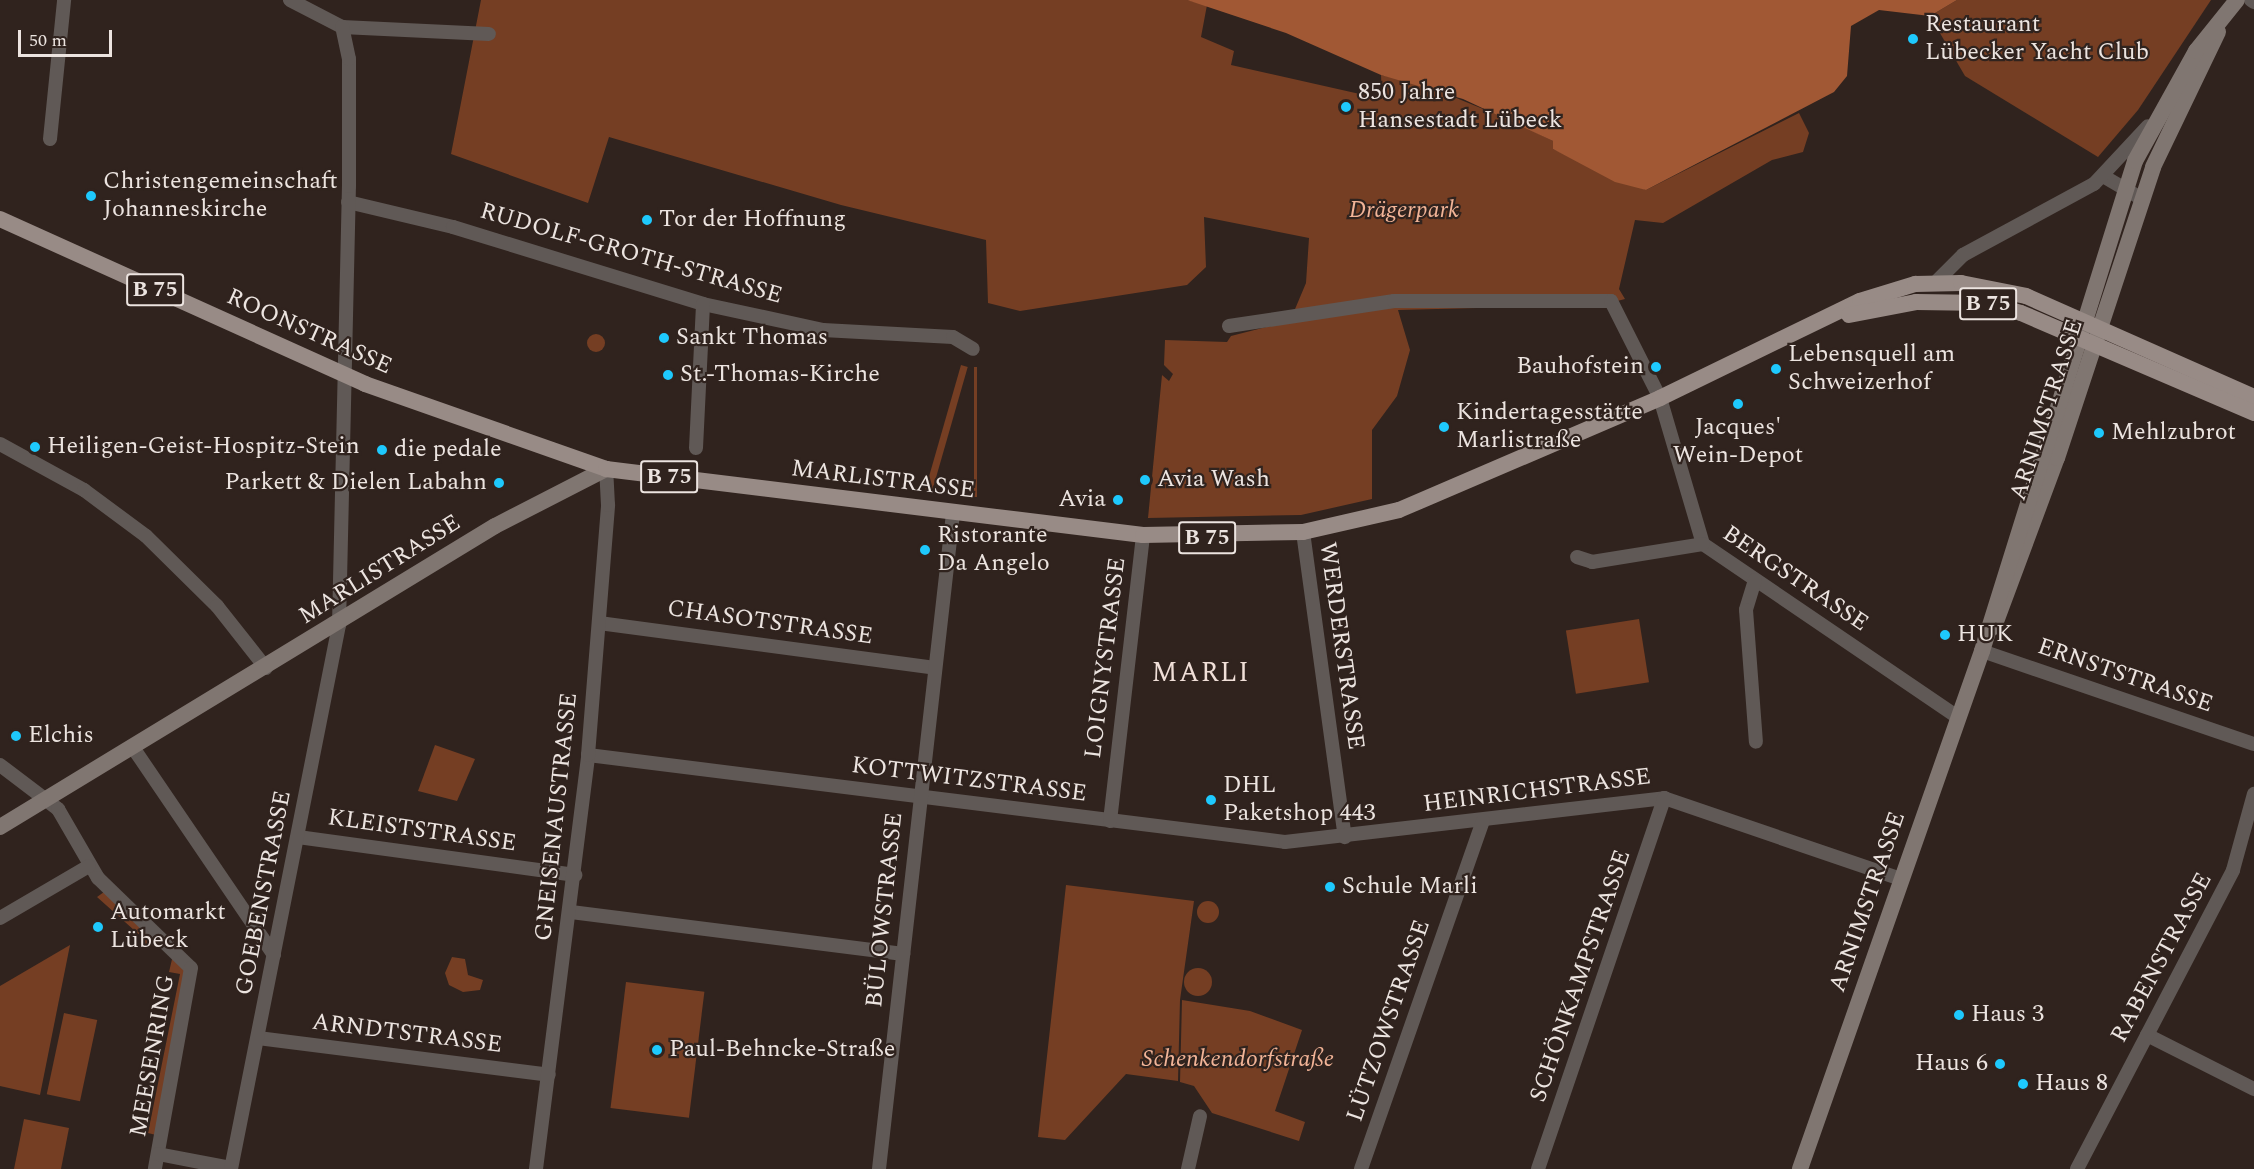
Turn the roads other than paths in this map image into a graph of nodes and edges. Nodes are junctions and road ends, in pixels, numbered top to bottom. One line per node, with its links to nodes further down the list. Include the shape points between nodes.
1 (64, 0): 8 (street)
2 (290, 0): 5 (street)
3 (2237, 0): 4 (main road)
4 (2225, 18): 7 (main road, ARNIMSTRASSE, via 2196,51); 11 (main road, ARNIMSTRASSE, via 2179,108)
5 (342, 27): 6 (street); 12 (street, GOEBENSTRASSE, via 349,59)
6 (489, 34)
7 (2153, 121): 9 (street); 10 (main road, ARNIMSTRASSE)
8 (50, 140)
9 (2099, 180): 10 (street); 14 (street, via 1963,255)
10 (2125, 189): 11 (street); 17 (main road, ARNIMSTRASSE)
11 (2142, 199): 19 (main road, ARNIMSTRASSE)
12 (348, 202): 16 (street, RUDOLF-GROTH-STRASSE, via 453,227); 23 (street, GOEBENSTRASSE)
13 (0, 219): 23 (main road, ROONSTRASSE / B 75)
14 (1935, 283): 15 (main road, B 75); 17 (main road, B 75, via 2026,296)
15 (1892, 297): 20 (main road, B 75, via 1986,303); 25 (main road, MARLISTRASSE / B 75, via 1816,325)
16 (703, 303): 22 (street, RUDOLF-GROTH-STRASSE, via 823,330 954,337); 28 (street)
17 (2083, 319): 19 (main road, B 75); 20 (main road, ARNIMSTRASSE)
18 (1229, 326): 25 (street, BERGSTRASSE, via 1395,301 1611,301)
19 (2100, 327): 21 (main road, ARNIMSTRASSE); 24 (main road, B 75)
20 (2077, 336): 21 (main road, B 75); 38 (main road, ARNIMSTRASSE)
21 (2095, 344): 26 (main road, B 75); 38 (main road, ARNIMSTRASSE, via 2006,605)
22 (973, 349)
23 (345, 376): 29 (main road, ROONSTRASSE / B 75); 37 (street, GOEBENSTRASSE)
24 (2254, 397)
25 (1659, 398): 31 (main road, MARLISTRASSE / B 75, via 1468,485 1399,510); 33 (street, BERGSTRASSE)
26 (2254, 413)
27 (0, 444): 39 (street, via 91,495 146,536 217,606)
28 (696, 448)
29 (606, 469): 30 (main road, MARLISTRASSE / B 75); 36 (street, GNEISENAUSTRASSE); 37 (main road, MARLISTRASSE, via 495,526)
30 (953, 513): 32 (main road, MARLISTRASSE / B 75); 40 (street, BÜLOWSTRASSE)
31 (1303, 532): 32 (main road, MARLISTRASSE / B 75); 55 (street, WERDERSTRASSE)
32 (1143, 535): 51 (street, LOIGNYSTRASSE)
33 (1703, 544): 34 (street, via 1592,562); 35 (street, BERGSTRASSE)
34 (1577, 557)
35 (1755, 580): 41 (street, BERGSTRASSE); 42 (street, via 1746,610)
36 (599, 623): 40 (street, CHASOTSTRASSE); 45 (street, GNEISENAUSTRASSE)
37 (339, 625): 39 (main road, MARLISTRASSE); 54 (street, GOEBENSTRASSE)
38 (1982, 651): 41 (main road, ARNIMSTRASSE); 43 (street, ERNSTSTRASSE)
39 (266, 668): 44 (main road, MARLISTRASSE)
40 (935, 668): 48 (street, BÜLOWSTRASSE)
41 (1958, 717): 59 (main road, ARNIMSTRASSE)
42 (1756, 742)
43 (2254, 744)
44 (134, 749): 50 (main road, MARLISTRASSE); 63 (street)
45 (588, 755): 48 (street, KOTTWITZSTRASSE); 58 (street, GNEISENAUSTRASSE)
46 (0, 765): 50 (street, MEESENRING)
47 (2254, 794): 56 (street, RABENSTRASSE)
48 (921, 797): 51 (street, KOTTWITZSTRASSE); 62 (street, BÜLOWSTRASSE)
49 (1664, 798): 52 (street, HEINRICHSTRASSE); 59 (street, HEINRICHSTRASSE); 76 (street, SCHÖNKAMPSTRASSE)
50 (46, 800): 53 (main road, MARLISTRASSE); 57 (street, MEESENRING, via 58,809)
51 (1110, 821): 55 (street, KOTTWITZSTRASSE, via 1285,842)
52 (1483, 821): 55 (street, HEINRICHSTRASSE); 75 (street, LÜTZOWSTRASSE)
53 (0, 827)
54 (298, 837): 58 (street, KLEISTSTRASSE); 63 (street, GOEBENSTRASSE)
55 (1345, 837)
56 (2249, 837): 64 (street, RABENSTRASSE)
57 (89, 866): 61 (street); 69 (street, MEESENRING, via 180,951 192,971)
58 (575, 875): 60 (street, GNEISENAUSTRASSE)
59 (1901, 879): 77 (main road, ARNIMSTRASSE)
60 (571, 912): 62 (street); 66 (street, GNEISENAUSTRASSE)
61 (0, 918)
62 (903, 954): 73 (street, BÜLOWSTRASSE)
63 (274, 955): 65 (street, GOEBENSTRASSE)
64 (2147, 1035): 67 (street); 78 (street, RABENSTRASSE)
65 (258, 1038): 66 (street, ARNDTSTRASSE); 70 (street, GOEBENSTRASSE)
66 (549, 1075): 72 (street, GNEISENAUSTRASSE)
67 (2254, 1089)
68 (1200, 1116): 74 (street)
69 (158, 1154): 70 (street, MEESENRING); 71 (street, MEESENRING)
70 (231, 1168)
71 (155, 1169)
72 (537, 1169)
73 (879, 1169)
74 (1188, 1169)
75 (1361, 1169)
76 (1538, 1169)
77 (1800, 1169)
78 (2077, 1169)

